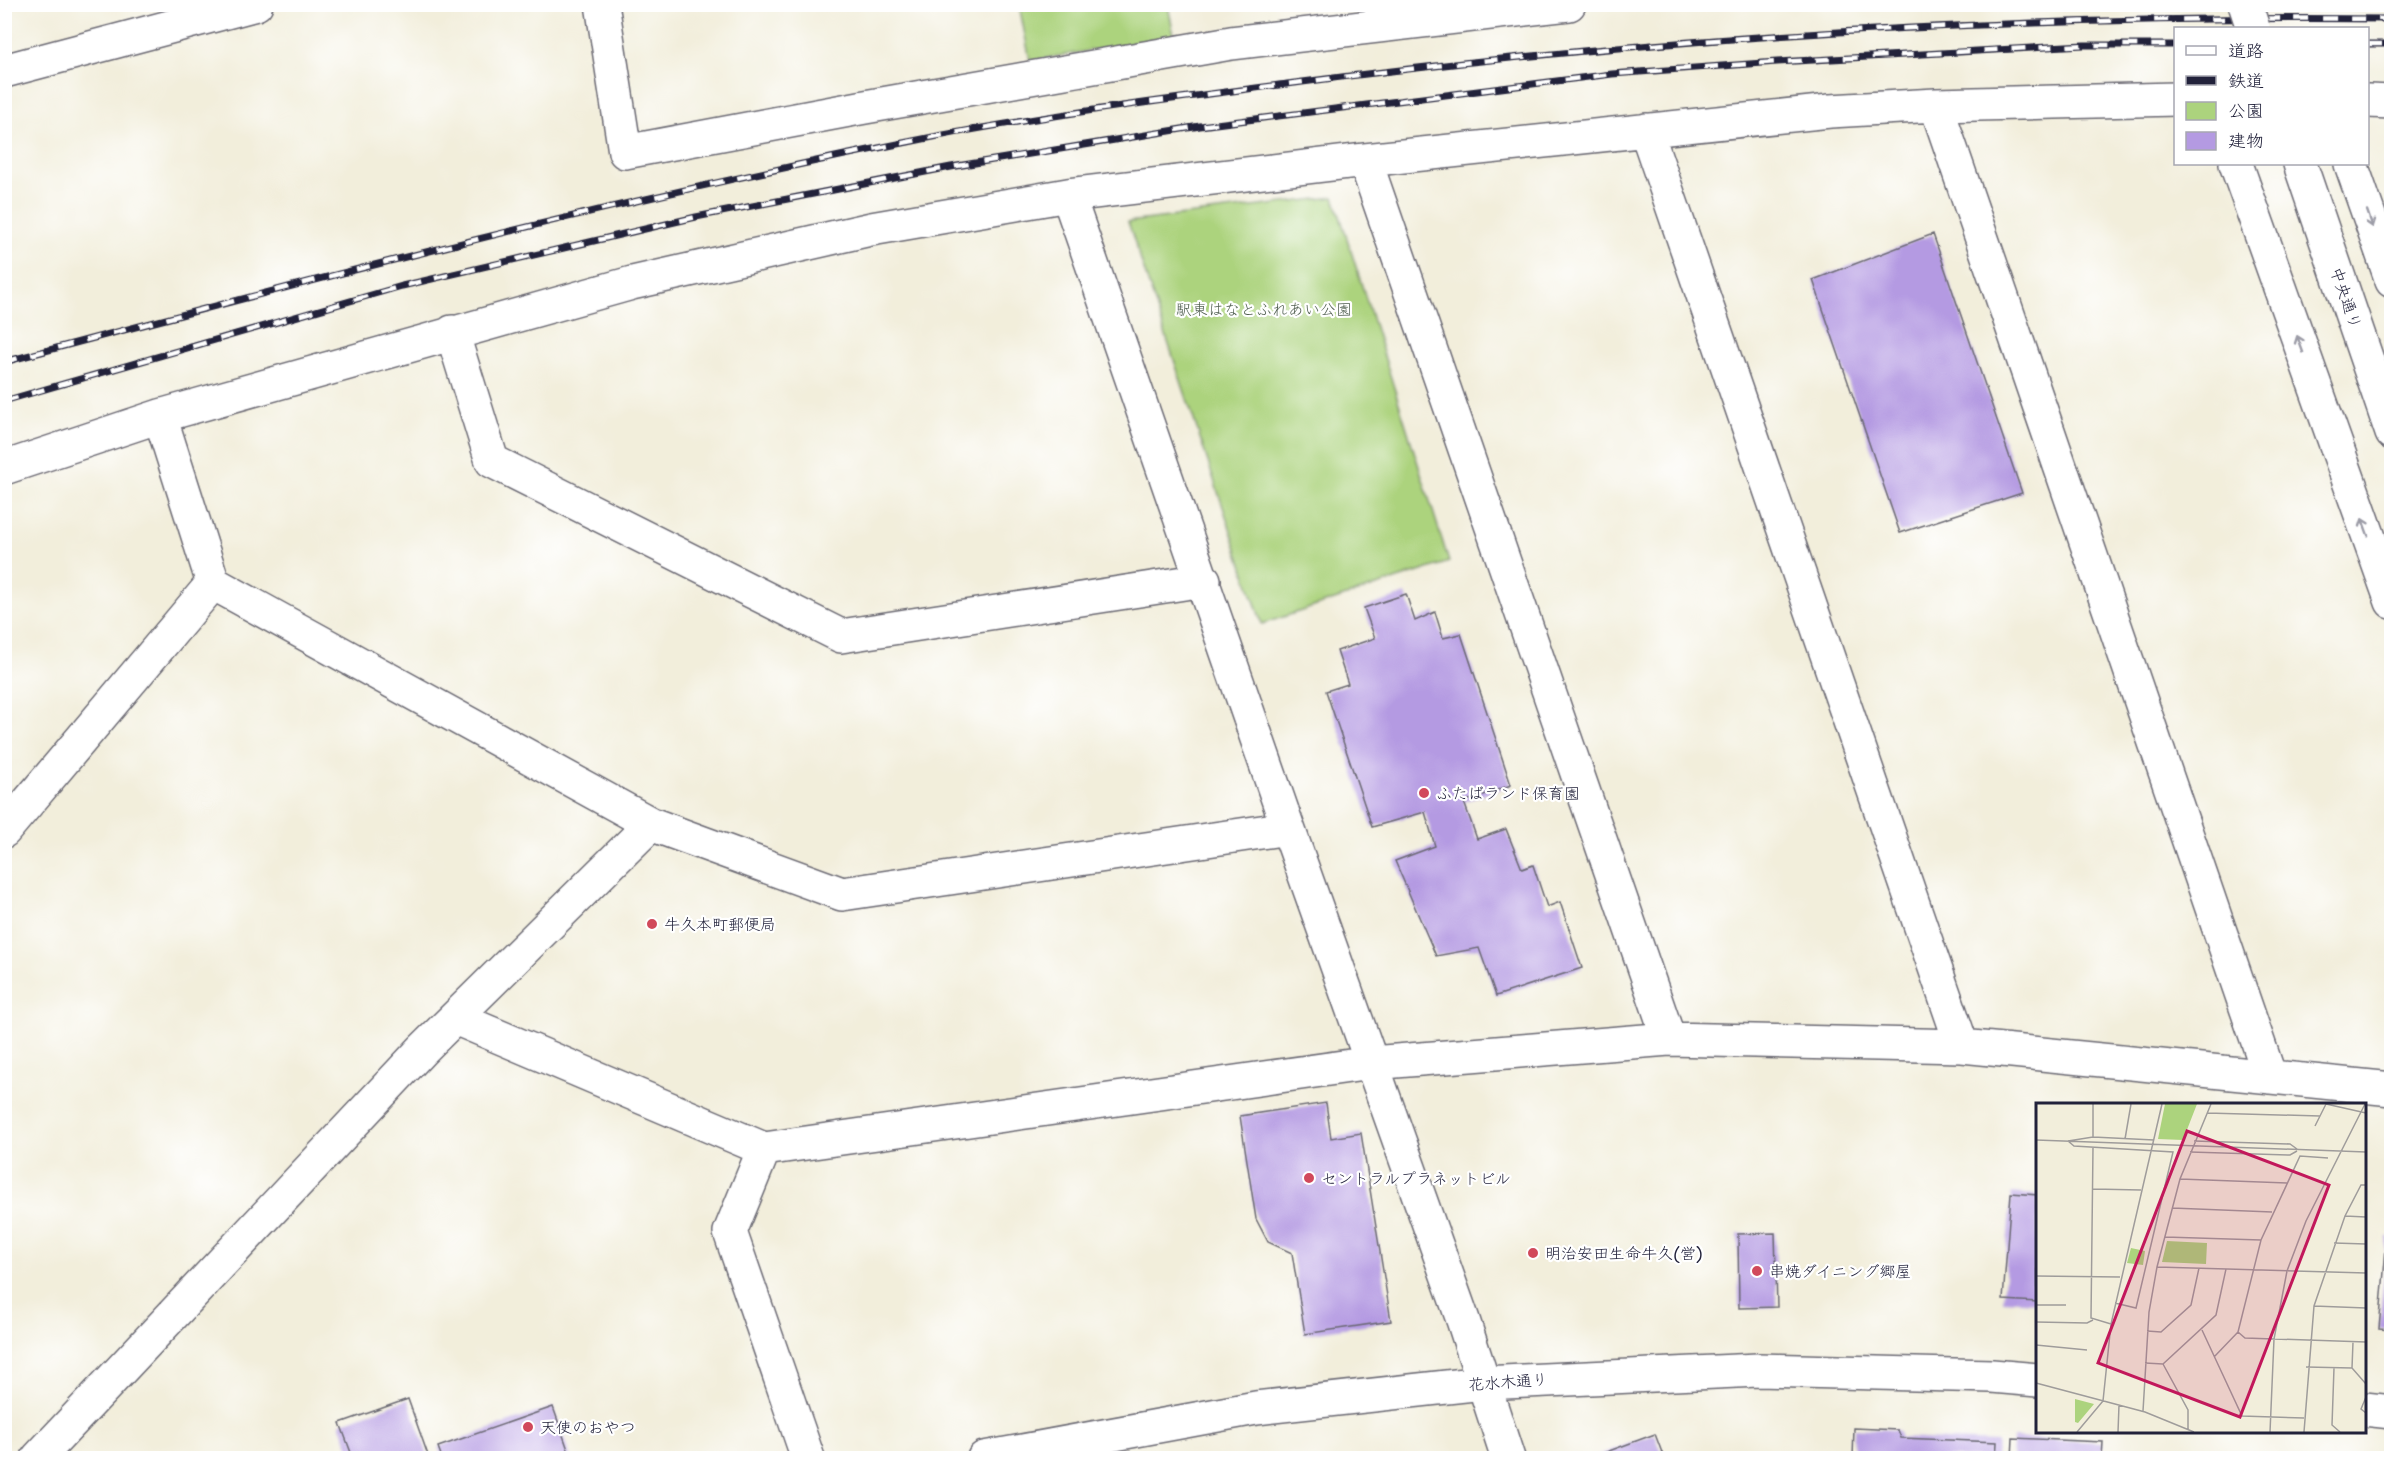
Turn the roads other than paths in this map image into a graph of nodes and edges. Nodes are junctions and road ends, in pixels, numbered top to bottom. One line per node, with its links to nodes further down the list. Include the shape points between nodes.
1 (256, 4): 6 (street)
2 (602, 4): 3 (street, via 625,152 1231,43)
3 (1569, 4)
4 (2245, 4): 5 (street, bridge)
5 (2253, 27)
6 (4, 71)
7 (2174, 99): 10 (street)
8 (2369, 101): 9 (street)
9 (2391, 102)
10 (1936, 105): 11 (street, via 1830,111); 32 (street)
11 (1646, 130): 12 (street); 30 (street)
12 (1365, 160): 16 (street); 29 (street)
13 (2236, 165): 24 (street, one-way to 13)
14 (2300, 165): 20 (street, 中央通り)
15 (2350, 165): 17 (street, one-way to 17)
16 (1068, 195): 18 (street, via 871,229 632,283); 22 (street)
17 (2391, 281)
18 (452, 332): 19 (street); 22 (street, via 492,461 841,636)
19 (160, 416): 21 (street); 23 (street)
20 (2391, 433)
21 (4, 468)
22 (1204, 580): 26 (street)
23 (213, 583): 25 (street); 27 (street)
24 (2391, 602)
25 (651, 824): 26 (street, via 842,894); 28 (street)
26 (1288, 828): 31 (street)
27 (4, 831)
28 (454, 1018): 34 (street); 39 (street)
29 (1669, 1039): 30 (street); 31 (street)
30 (1962, 1046): 32 (street)
31 (1371, 1063): 34 (street); 36 (street)
32 (2270, 1077): 33 (street)
33 (2391, 1089)
34 (764, 1149): 40 (street, via 730,1232)
35 (2036, 1380): 36 (street, 花水木通り, via 1758,1370)
36 (1483, 1383): 41 (street, 花水木通り, via 1256,1408); 42 (street)
37 (2366, 1409): 38 (street)
38 (2391, 1412)
39 (38, 1458)
40 (808, 1458)
41 (984, 1458)
42 (1508, 1458)

